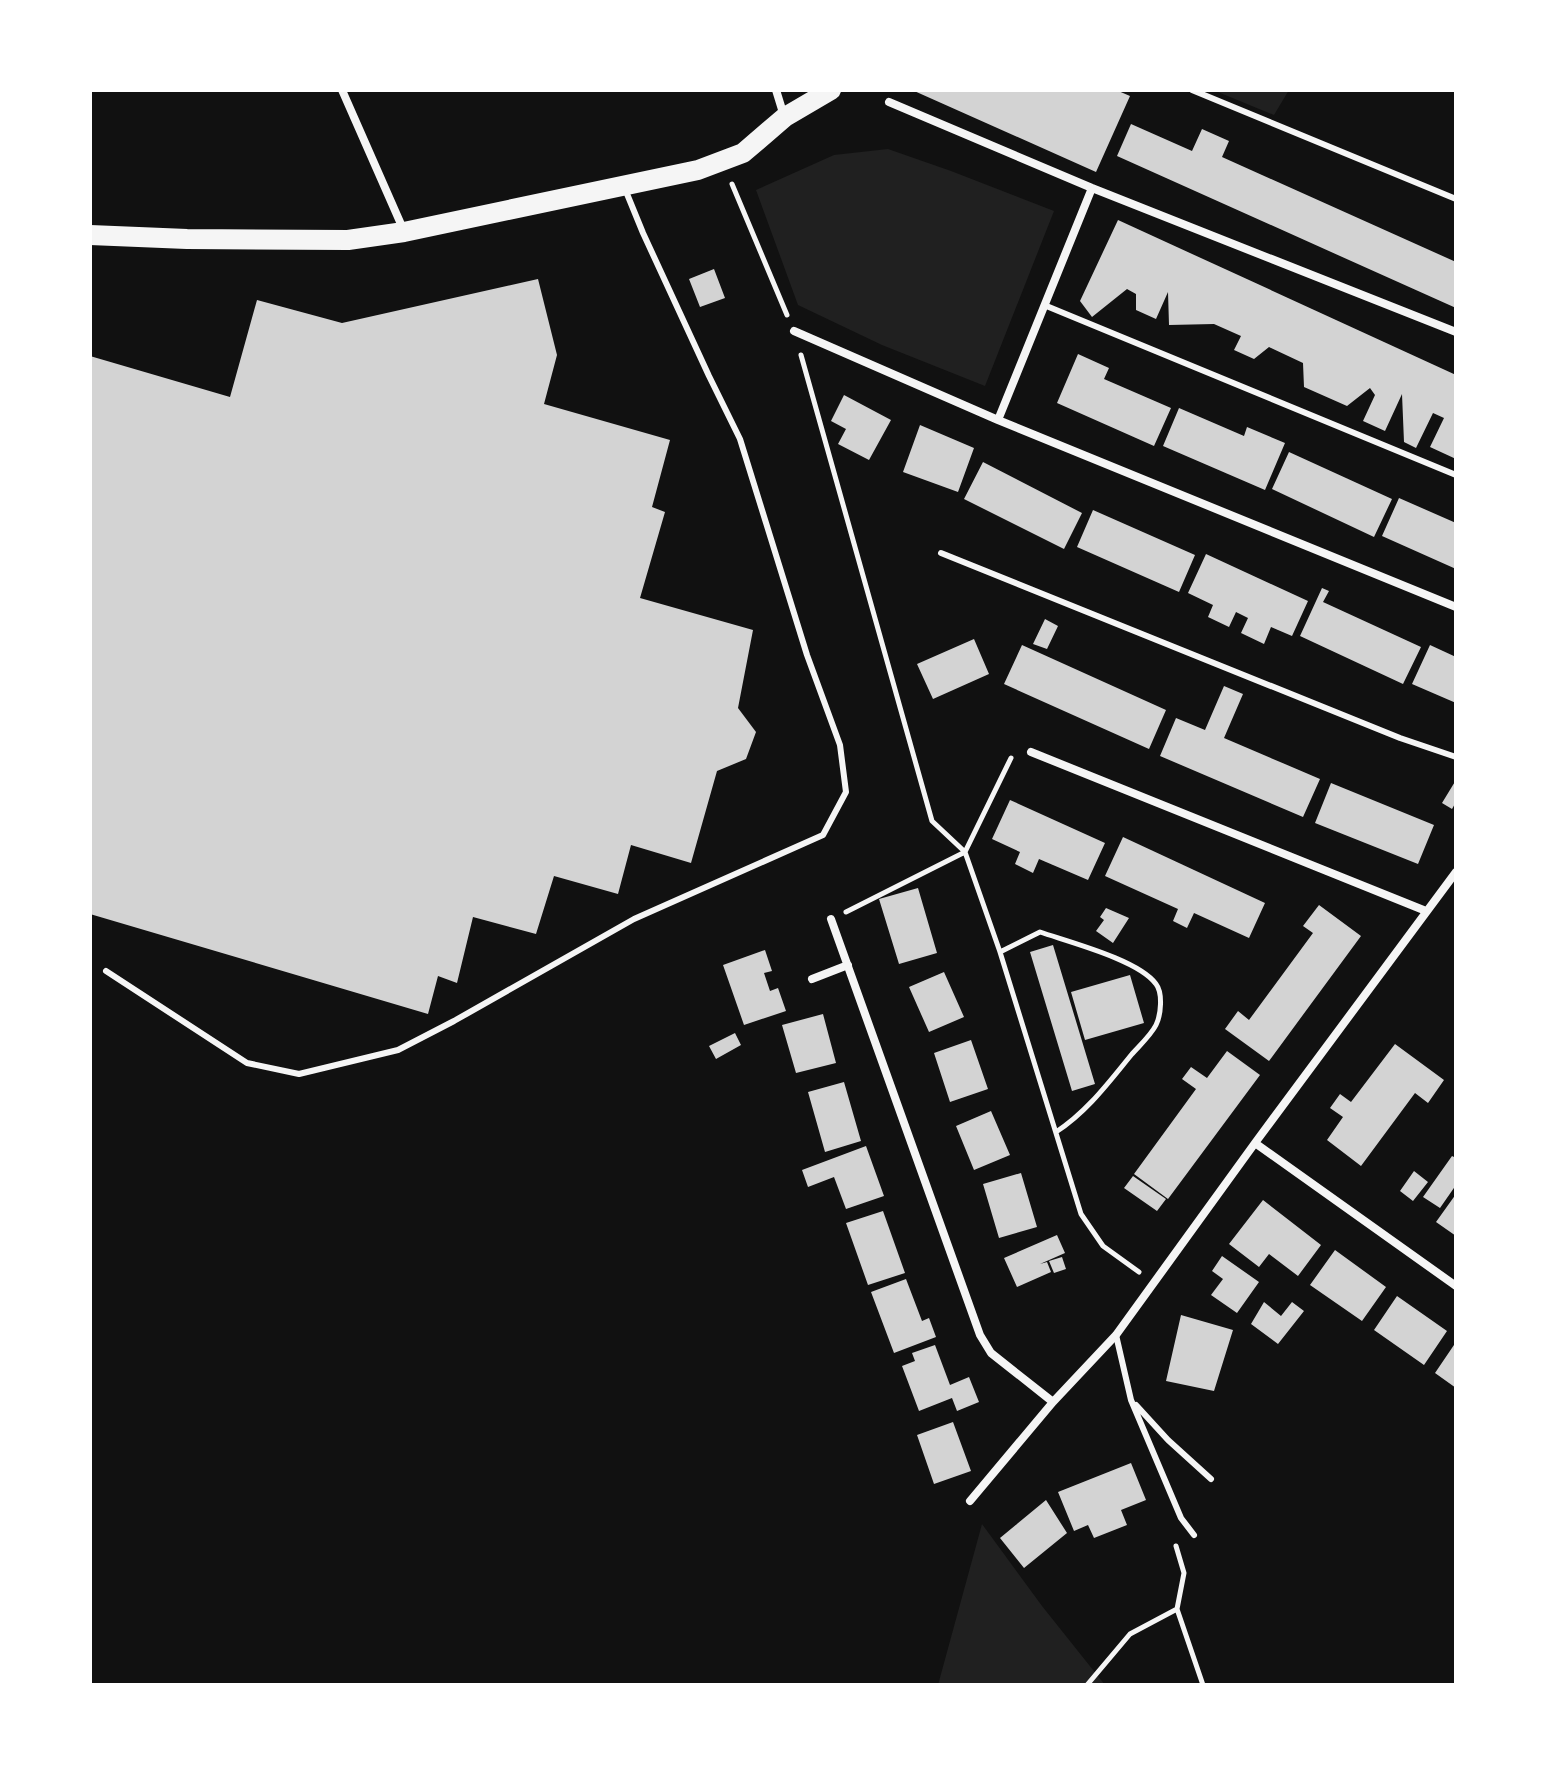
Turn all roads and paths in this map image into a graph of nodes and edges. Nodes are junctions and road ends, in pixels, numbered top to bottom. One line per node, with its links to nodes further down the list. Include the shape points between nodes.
1 (342, 90): 11 (street)
2 (776, 90): 6 (street)
3 (831, 90): 6 (main road)
4 (1192, 90): 10 (lane)
5 (889, 102): 9 (street)
6 (785, 117): 7 (main road, via 743,153)
7 (722, 161): 8 (main road); 14 (path)
8 (624, 186): 11 (main road); 28 (lane, via 740,439 840,745 846,792 823,835 634,919 398,1050 299,1074 247,1063)
9 (1092, 188): 13 (street); 15 (street)
10 (1456, 199)
11 (404, 232): 12 (main road, via 348,240)
12 (90, 235)
13 (1044, 305): 16 (street); 17 (lane)
14 (794, 331): 16 (street); 22 (path, via 932,821)
15 (1456, 332)
16 (998, 420): 19 (street)
17 (1456, 475)
18 (941, 553): 21 (lane)
19 (1456, 607)
20 (1031, 752): 22 (path, via 1017,747); 24 (street)
21 (1456, 757)
22 (965, 852): 25 (path); 26 (path)
23 (1454, 879): 24 (street)
24 (1426, 911): 31 (street)
25 (831, 919): 27 (street)
26 (1000, 952): 30 (path); 30 (path, via 1040,932 1118,959 1158,986 1156,1025 1089,1105)
27 (848, 965): 29 (street); 36 (street, via 980,1335 991,1353)
28 (106, 971)
29 (812, 979)
30 (1056, 1133): 32 (path, via 1081,1214 1103,1246)
31 (1255, 1143): 32 (street); 33 (street)
32 (1153, 1283): 34 (street)
33 (1456, 1286)
34 (1116, 1335): 35 (lane); 36 (street)
35 (1131, 1400): 37 (lane); 39 (lane)
36 (1053, 1402): 38 (street)
37 (1211, 1479)
38 (970, 1501)
39 (1181, 1518): 40 (lane); 41 (path, via 1176,1544 1184,1573)
40 (1194, 1535)
41 (1177, 1609): 42 (path, via 1130,1634); 43 (path)
42 (1087, 1685)
43 (1203, 1685)

